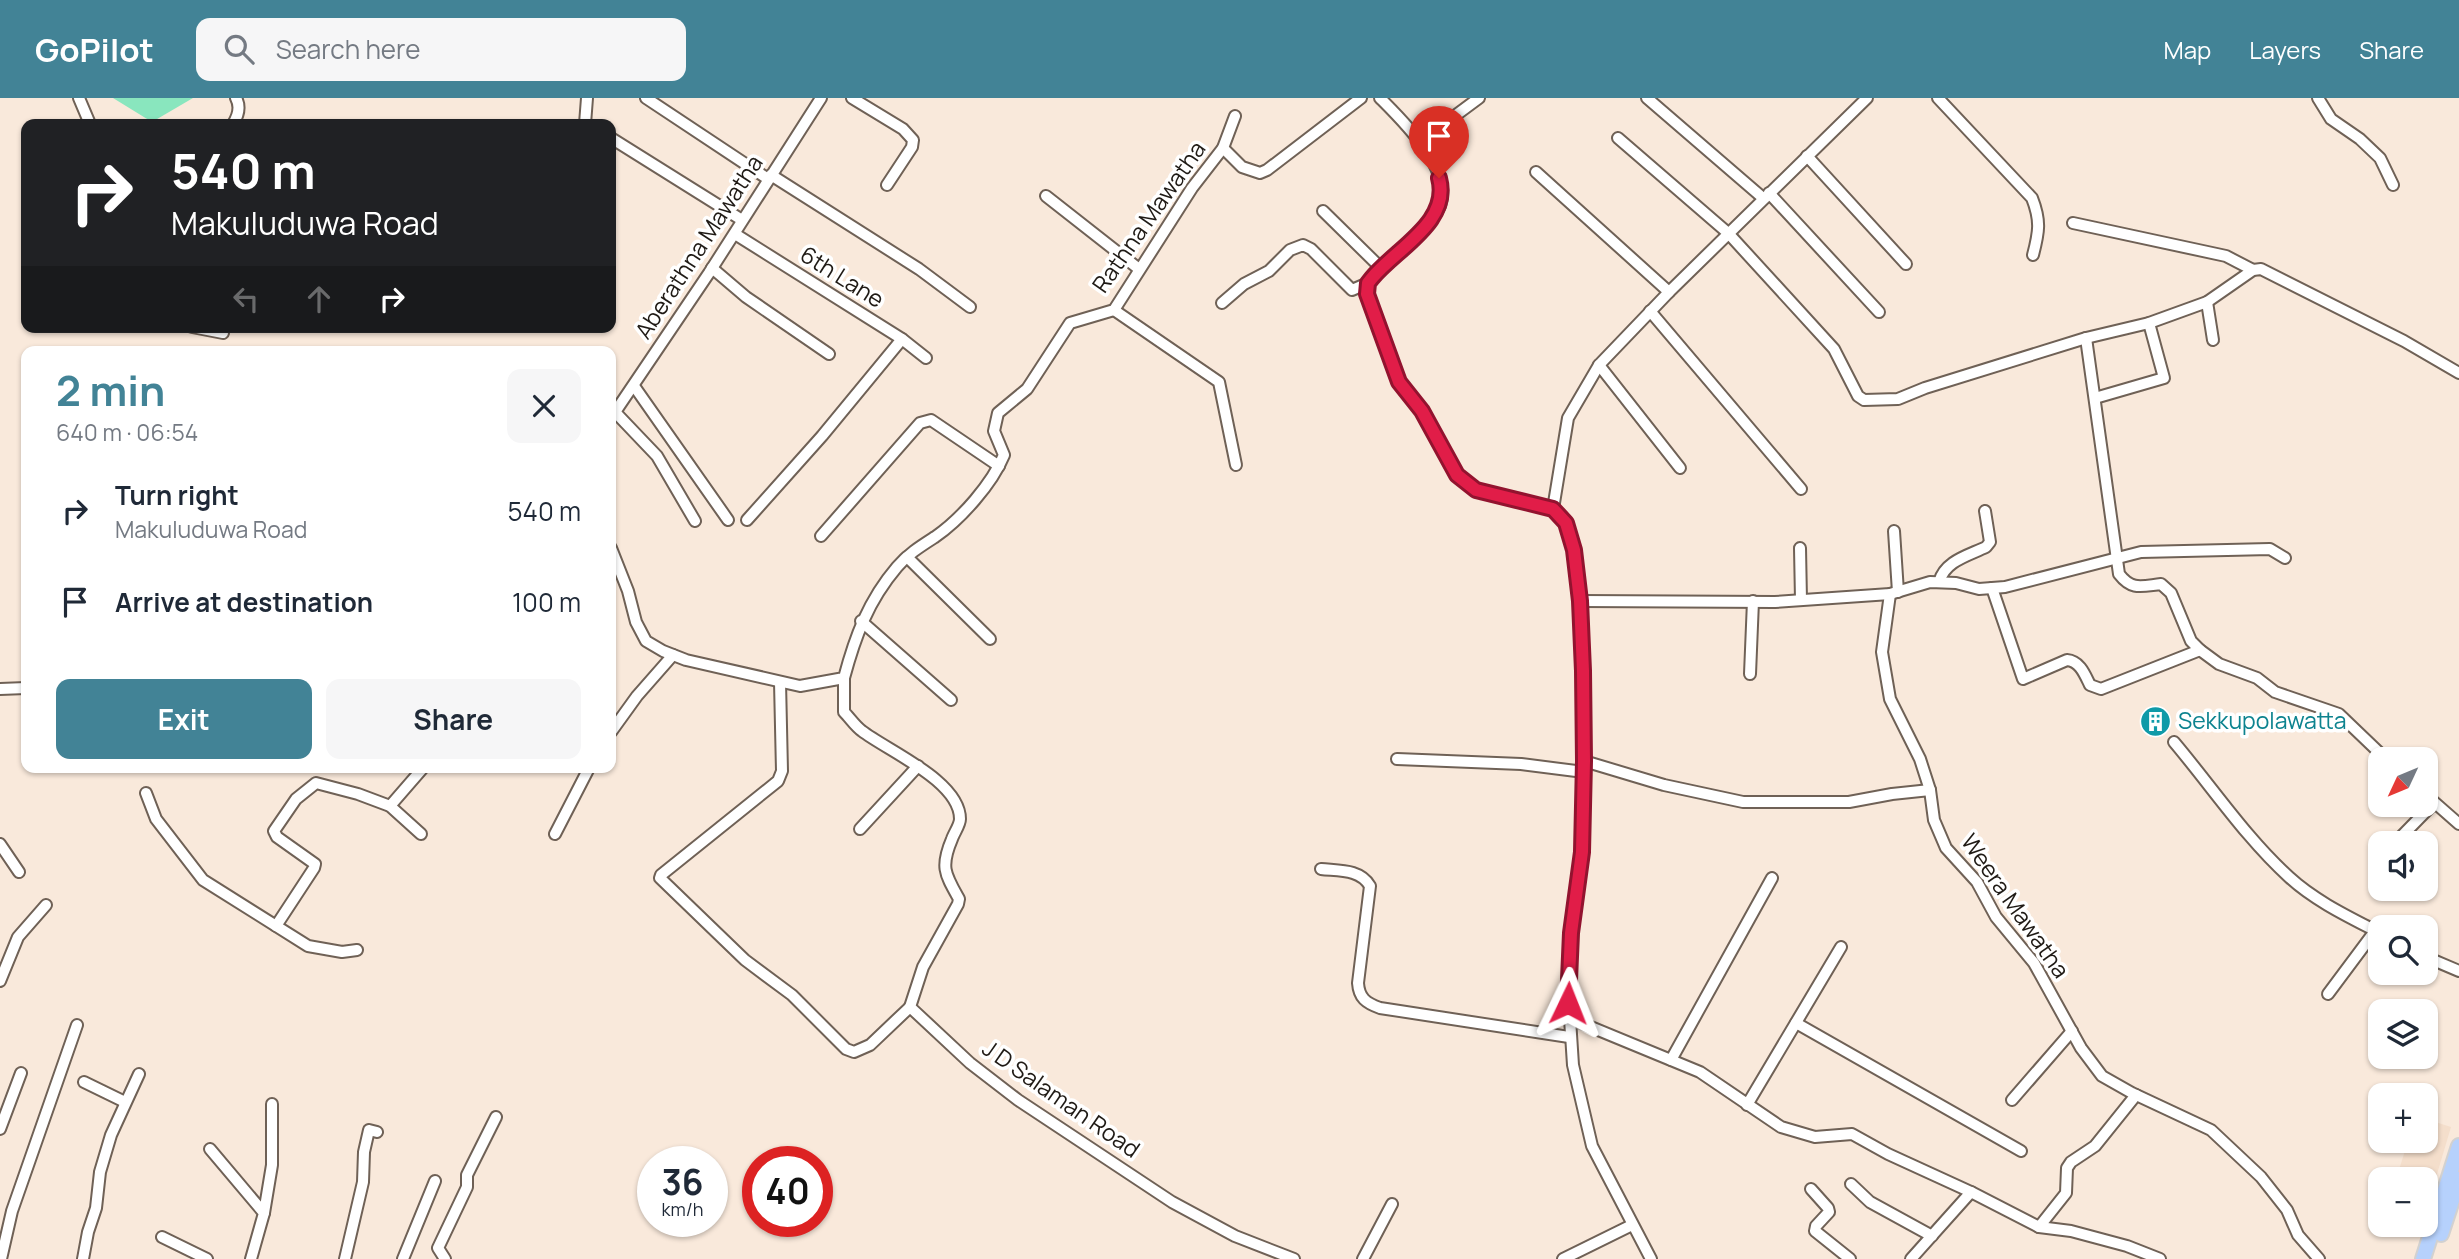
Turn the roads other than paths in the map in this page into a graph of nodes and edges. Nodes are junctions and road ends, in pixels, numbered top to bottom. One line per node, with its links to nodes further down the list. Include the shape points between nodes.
1 (79, 98): 15 (street)
2 (236, 98): 16 (street, via 240,104)
3 (587, 98): 17 (street)
4 (646, 98): 24 (street)
5 (821, 98): 24 (street, Aberathna Mawatha)
6 (852, 98): 25 (street, via 913,140)
7 (1361, 98): 21 (street, via 1260,173 1242,167)
8 (1380, 98): 20 (street)
9 (1479, 98): 20 (street)
10 (1647, 98): 28 (street)
11 (1867, 98): 22 (street)
12 (1938, 98): 34 (street, via 2032,198 2039,217)
13 (2318, 98): 26 (street, via 2330,119 2380,158)
14 (1235, 116): 21 (street, Rathna Mawatha)
15 (88, 119)
16 (237, 119)
17 (586, 119)
18 (1618, 138): 32 (street)
19 (616, 141): 30 (street)
20 (1420, 141): 37 (street, via 1439,178 1440,208)
21 (1223, 148): 38 (street, Rathna Mawatha)
22 (1807, 156): 28 (street); 35 (street)
23 (1536, 172): 41 (street)
24 (769, 177): 30 (street, Aberathna Mawatha); 44 (street, via 919,269)
25 (887, 185)
26 (2393, 185)
27 (1046, 196): 38 (street)
28 (1766, 196): 32 (street); 47 (street)
29 (1323, 211): 37 (street)
30 (742, 220): 33 (street, Aberathna Mawatha)
31 (2073, 223): 39 (street, via 2227,256)
32 (1728, 233): 41 (street); 49 (street, via 1834,349 1864,400 1898,399)
33 (735, 234): 36 (street, Aberathna Mawatha); 50 (street, 6th Lane)
34 (2033, 256)
35 (1906, 264)
36 (712, 268): 52 (street); 56 (street, Aberathna Mawatha)
37 (1381, 268): 40 (street)
38 (1139, 269): 45 (street, Rathna Mawatha)
39 (2253, 270): 42 (street); 55 (street, via 2261,269)
40 (1368, 283): 43 (street, via 1352,289 1303,245 1290,250 1269,271); 64 (street, via 1367,294 1399,382 1422,411 1457,475 1476,490)
41 (1669, 292): 46 (street)
42 (2207, 302): 48 (street); 51 (street)
43 (1222, 303)
44 (970, 307)
45 (1114, 310): 60 (street, via 1219,382); 61 (street, Rathna Mawatha, via 1070,323 1027,389 998,413 994,431 1004,455)
46 (1650, 311): 54 (street); 63 (street)
47 (1879, 312)
48 (2149, 323): 49 (street); 57 (street, via 2164,378)
49 (2086, 338): 57 (street)
50 (902, 339): 53 (street, 6th Lane); 67 (street)
51 (2213, 340)
52 (829, 354)
53 (926, 358)
54 (1599, 365): 62 (street); 64 (street, via 1568,418)
55 (2459, 373)
56 (634, 386): 58 (street, Aberathna Mawatha); 66 (street)
57 (2095, 398): 74 (street)
58 (616, 411)
59 (616, 418): 68 (street, via 657,456)
60 (1236, 465)
61 (999, 466): 70 (street, via 932,420 920,423); 72 (street, via 960,517)
62 (1680, 468)
63 (1801, 489)
64 (1553, 509): 80 (street, via 1571,536)
65 (1985, 511): 76 (street, via 1990,542 1948,565)
66 (728, 520)
67 (747, 520)
68 (695, 521)
69 (1894, 531): 78 (street, Weera Mawatha)
70 (821, 536)
71 (1800, 548): 79 (street)
72 (907, 557): 82 (street); 83 (street)
73 (2285, 558): 74 (street, via 2270,549 2141,552)
74 (2118, 560): 77 (street); 84 (street, via 2119,574 2126,583 2161,584 2171,593 2191,641)
75 (616, 561): 85 (street, via 646,641)
76 (1939, 582): 77 (street); 78 (street)
77 (1992, 588): 84 (street, via 2023,679 2073,660 2090,685 2101,689)
78 (1894, 593): 79 (street); 100 (street, Weera Mawatha, via 1882,652 1890,699)
79 (1801, 600): 81 (street)
80 (1580, 601): 81 (street); 97 (street)
81 (1754, 601): 86 (street)
82 (861, 621): 87 (street); 91 (street)
83 (990, 639)
84 (2200, 650): 94 (street, via 2275,692 2339,714)
85 (673, 655): 88 (street); 92 (street)
86 (1750, 674)
87 (844, 678): 88 (street, via 800,687); 96 (street, via 844,712 861,730)
88 (780, 682): 124 (street, via 782,771 778,780 660,878 745,960 793,995 846,1049 854,1052 870,1045)
89 (21, 688): 90 (street)
90 (0, 689)
91 (951, 699)
92 (616, 725)
93 (2174, 742): 116 (street, via 2290,878)
94 (2374, 747)
95 (1397, 759): 97 (street)
96 (918, 766): 106 (street); 124 (street, via 956,803 960,820 944,856 944,869 959,899 923,967)
97 (1584, 766): 100 (street, via 1743,802 1849,802); 125 (street)
98 (419, 773): 102 (street)
99 (586, 773): 109 (street)
100 (1930, 790): 128 (street, Weera Mawatha, via 1934,820 1946,848 1977,881 1996,917 2034,962)
101 (146, 793): 115 (street, via 156,818 203,880)
102 (390, 806): 108 (street); 115 (street, via 316,783 296,799 274,831 315,863)
103 (2438, 806): 105 (street)
104 (2416, 817): 107 (street)
105 (2459, 824)
106 (860, 829)
107 (2405, 831)
108 (421, 834)
109 (555, 834)
110 (0, 844): 112 (street)
111 (1321, 869): 129 (street, via 1352,872 1370,886 1358,982 1366,1002 1380,1008)
112 (19, 872)
113 (1772, 878): 130 (street)
114 (46, 905): 122 (street, via 19,937)
115 (276, 926): 119 (street, via 308,946)
116 (2368, 927)
117 (2368, 944): 123 (street)
118 (1841, 947): 126 (street)
119 (357, 950)
120 (2438, 962): 121 (street)
121 (2459, 971)
122 (0, 981)
123 (2328, 994)
124 (910, 1007): 164 (street, J D Salaman Road, via 1018,1100 1172,1202 1235,1236)
125 (1569, 1018): 129 (street); 130 (street)
126 (1796, 1023): 138 (street); 144 (street)
127 (77, 1025): 157 (street, via 12,1212)
128 (2072, 1031): 134 (street, Weera Mawatha, via 2102,1076); 135 (street)
129 (1569, 1037): 153 (street, via 1592,1146)
130 (1671, 1060): 138 (street, via 1700,1072)
131 (20, 1073): 140 (street)
132 (139, 1074): 136 (street)
133 (84, 1082): 136 (street)
134 (2136, 1095): 154 (street, via 2095,1146 2071,1162 2066,1193); 171 (street, Weera Mawatha, via 2211,1130 2260,1177)
135 (2012, 1100)
136 (125, 1102): 158 (street, via 100,1172)
137 (272, 1104): 152 (street, via 272,1165)
138 (1747, 1105): 149 (street, via 1781,1127 1815,1137 1852,1134)
139 (496, 1117): 163 (street, via 438,1248)
140 (0, 1129)
141 (377, 1132): 161 (street, via 369,1130 363,1182)
142 (2459, 1146): 172 (main road)
143 (210, 1149): 152 (street)
144 (2021, 1151)
145 (2459, 1179): 150 (main road)
146 (435, 1181): 162 (street)
147 (1851, 1184): 155 (street, via 1870,1202)
148 (1811, 1189): 168 (street, via 1829,1212 1815,1231)
149 (1971, 1192): 154 (street); 155 (street)
150 (2456, 1203): 173 (main road)
151 (1392, 1204): 165 (street)
152 (264, 1213): 160 (street)
153 (1632, 1225): 166 (street); 167 (street)
154 (2039, 1227): 170 (street, via 2071,1231)
155 (1932, 1236): 169 (street)
156 (162, 1237): 159 (street)
157 (1, 1259)
158 (83, 1259)
159 (206, 1259)
160 (251, 1259)
161 (345, 1259)
162 (403, 1259)
163 (445, 1259)
164 (1294, 1259)
165 (1363, 1259)
166 (1563, 1259)
167 (1651, 1259)
168 (1850, 1259)
169 (1911, 1259)
170 (2160, 1259)
171 (2319, 1259)
172 (2423, 1259)
173 (2431, 1259)

